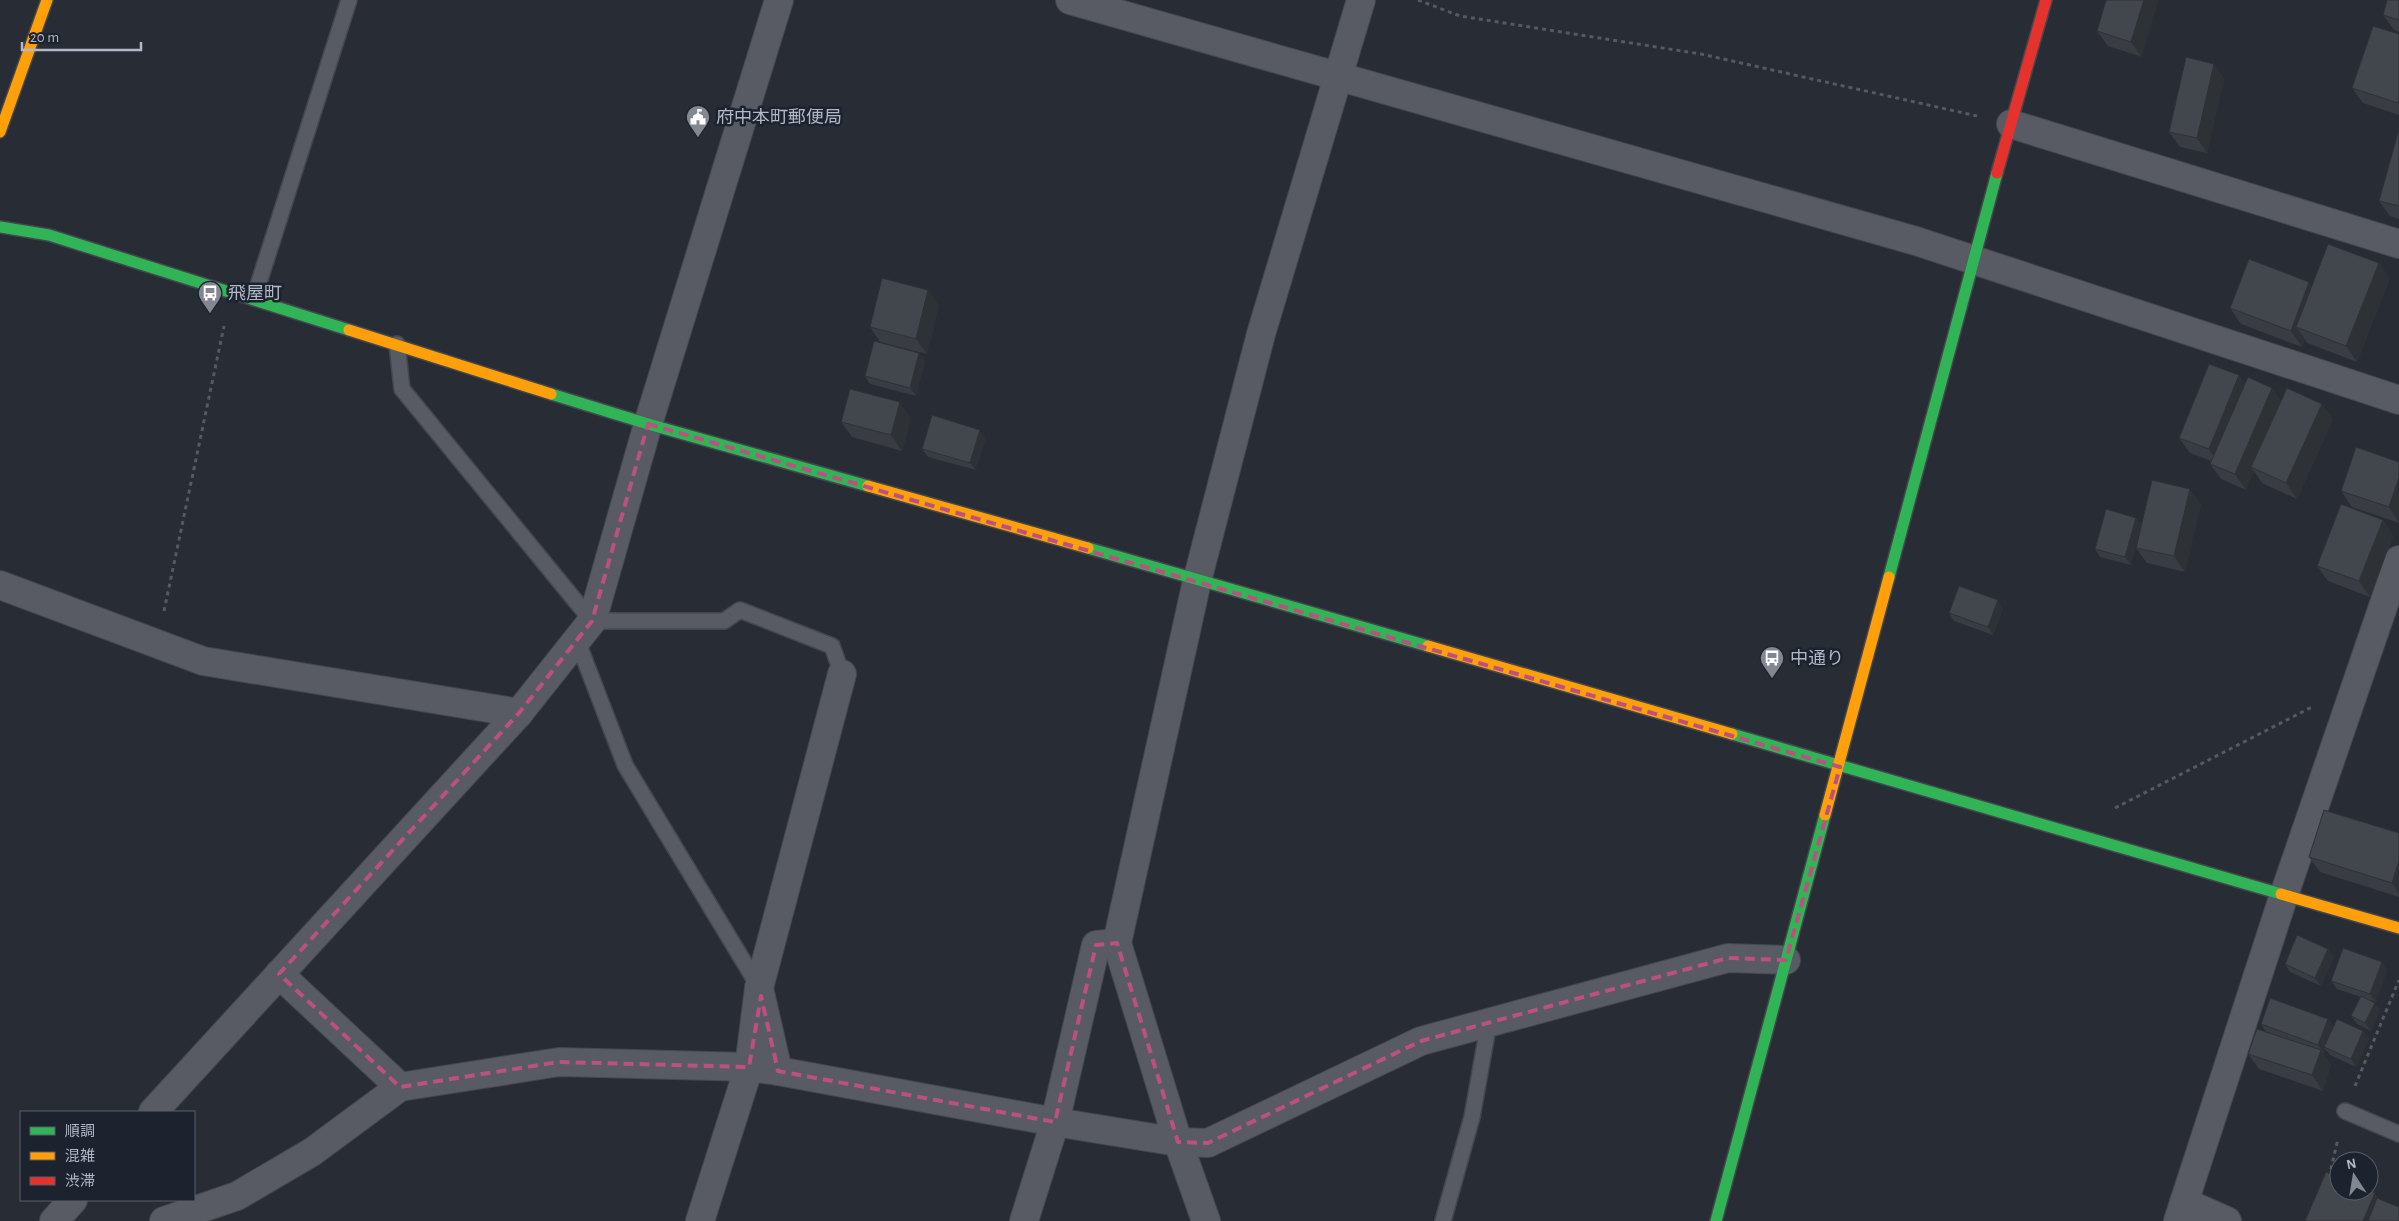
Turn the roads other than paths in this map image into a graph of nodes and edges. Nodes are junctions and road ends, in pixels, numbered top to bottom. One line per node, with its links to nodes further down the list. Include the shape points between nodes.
1 (47, 0): 9 (street)
2 (349, 0): 13 (lane)
3 (779, 0): 16 (street)
4 (1070, 0): 7 (street)
5 (1360, 0): 7 (street)
6 (2046, 0): 8 (street)
7 (1338, 78): 12 (street, via 1907,238); 18 (street, via 1260,334)
8 (2011, 124): 11 (street); 12 (street)
9 (0, 132)
10 (0, 227): 13 (street, via 50,234)
11 (2399, 244)
12 (1972, 261): 15 (street); 23 (street)
13 (254, 298): 14 (street)
14 (397, 344): 16 (street); 20 (lane, via 402,389)
15 (2399, 400)
16 (648, 424): 18 (street); 20 (street)
17 (2399, 560): 24 (street)
18 (1197, 581): 23 (street); 26 (street)
19 (0, 585): 22 (street, via 203,661)
20 (585, 630): 21 (lane, via 724,621 740,610 832,646); 22 (street); 29 (lane, via 625,766)
21 (842, 674): 29 (street)
22 (519, 713): 28 (street)
23 (1840, 767): 24 (street); 27 (street)
24 (2284, 895): 25 (street); 40 (street)
25 (2399, 928)
26 (1117, 943): 36 (street, via 1096,945); 38 (street)
27 (1786, 960): 30 (street, via 1728,958); 47 (street)
28 (279, 974): 33 (street); 34 (street)
29 (759, 988): 31 (street); 32 (street)
30 (1489, 1022): 38 (street, via 1421,1040 1208,1143); 46 (lane, via 1472,1117)
31 (749, 1067): 32 (street); 33 (street, via 559,1062); 43 (street)
32 (778, 1071): 36 (street)
33 (400, 1087): 42 (street, via 312,1152 237,1196)
34 (154, 1111)
35 (2345, 1111): 37 (lane)
36 (1054, 1122): 38 (street); 44 (street)
37 (2399, 1134)
38 (1178, 1142): 45 (street)
39 (72, 1201): 41 (street)
40 (2181, 1212): 48 (street)
41 (54, 1221)
42 (164, 1221)
43 (700, 1221)
44 (1024, 1221)
45 (1206, 1221)
46 (1443, 1221)
47 (1716, 1221)
48 (2227, 1221)

